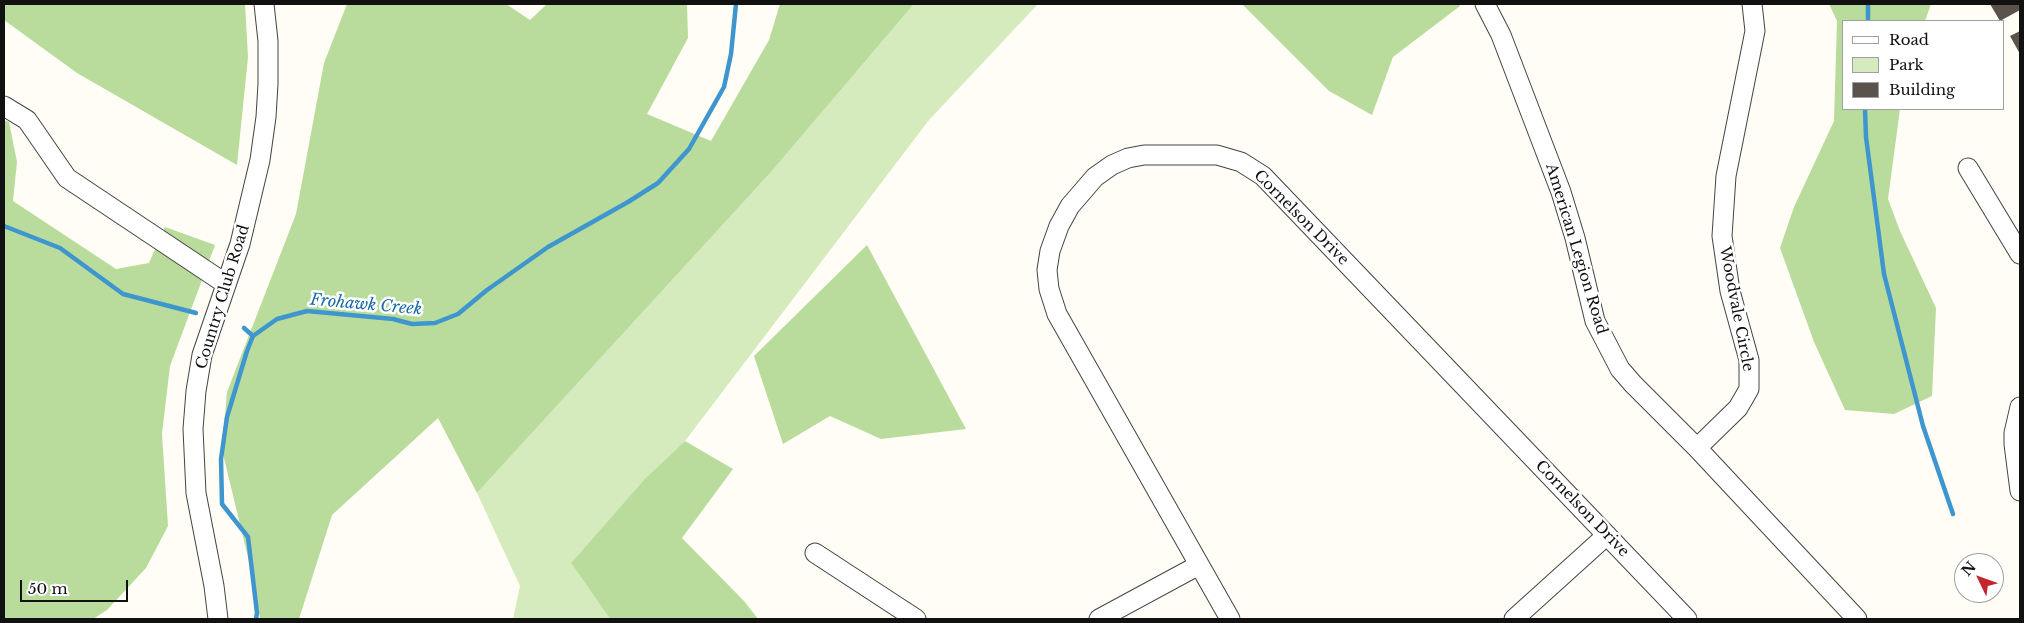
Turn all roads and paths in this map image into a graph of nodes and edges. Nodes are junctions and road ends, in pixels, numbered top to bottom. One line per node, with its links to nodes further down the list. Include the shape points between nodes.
1 (264, 4): 7 (street, Country Club Road, via 268,58 266,117 249,211)
2 (1485, 4): 9 (street, American Legion Road, via 1501,35 1561,192 1601,335 1620,369)
3 (1752, 4): 9 (street, Woodvale Circle, via 1755,31 1726,176 1722,236 1730,291 1749,360 1750,389 1738,408)
4 (4, 106): 7 (street, via 27,120 67,178)
5 (1968, 168): 6 (street)
6 (2020, 254)
7 (226, 284): 14 (street, Country Club Road, via 202,355 193,429 196,493)
8 (2020, 407): 10 (street, via 2014,444)
9 (1697, 448): 20 (street, American Legion Road)
10 (2020, 491)
11 (1607, 535): 13 (street, Cornelson Drive, via 1263,176 1241,162 1217,155 1144,155 1112,165 1084,187 1070,206 1050,251 1049,289 1057,314); 18 (street); 19 (street, Cornelson Drive)
12 (815, 553): 15 (street)
13 (1199, 565): 16 (street); 17 (street, Cornelson Drive)
14 (218, 619)
15 (916, 619)
16 (1099, 619)
17 (1230, 619)
18 (1514, 619)
19 (1687, 619)
20 (1857, 619)

